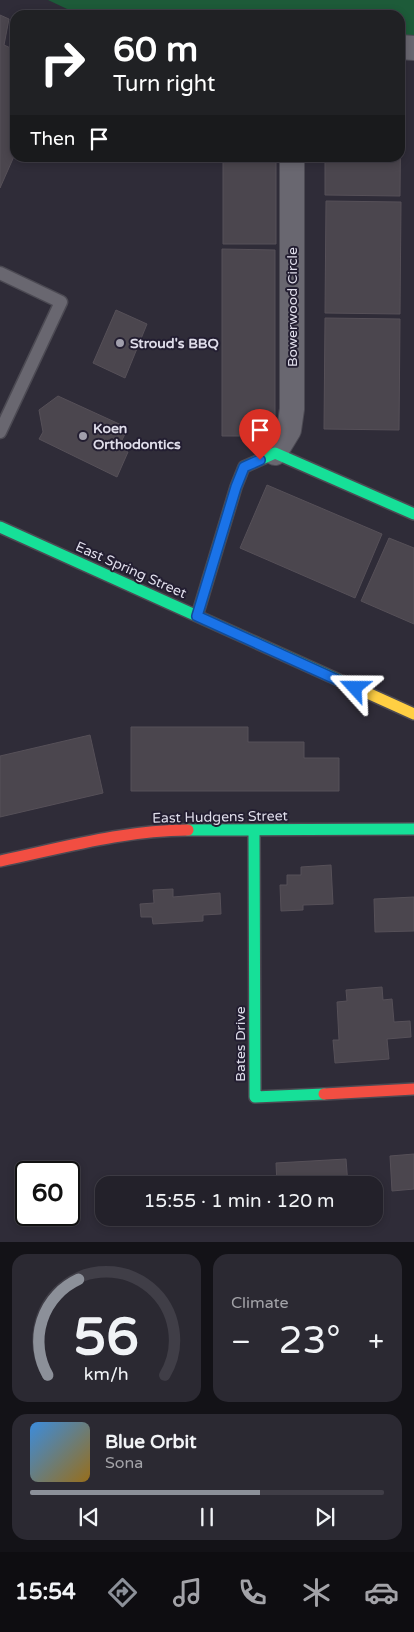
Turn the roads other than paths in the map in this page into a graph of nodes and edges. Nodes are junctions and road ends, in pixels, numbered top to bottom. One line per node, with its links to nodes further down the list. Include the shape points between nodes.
1 (292, 162): 4 (street, Bowerwood Circle, via 292,409 289,430)
2 (0, 274): 3 (lane, via 61,302)
3 (0, 432)
4 (275, 453): 5 (street); 7 (street, via 244,467)
5 (414, 514)
6 (0, 527): 7 (street, East Spring Street)
7 (197, 616): 8 (street, East Spring Street)
8 (414, 714)
9 (414, 829): 10 (street, East Hudgens Street)
10 (254, 830): 11 (street, East Hudgens Street, via 174,830 96,840); 12 (street, Bates Drive, via 255,1097)
11 (0, 861)
12 (414, 1088)

